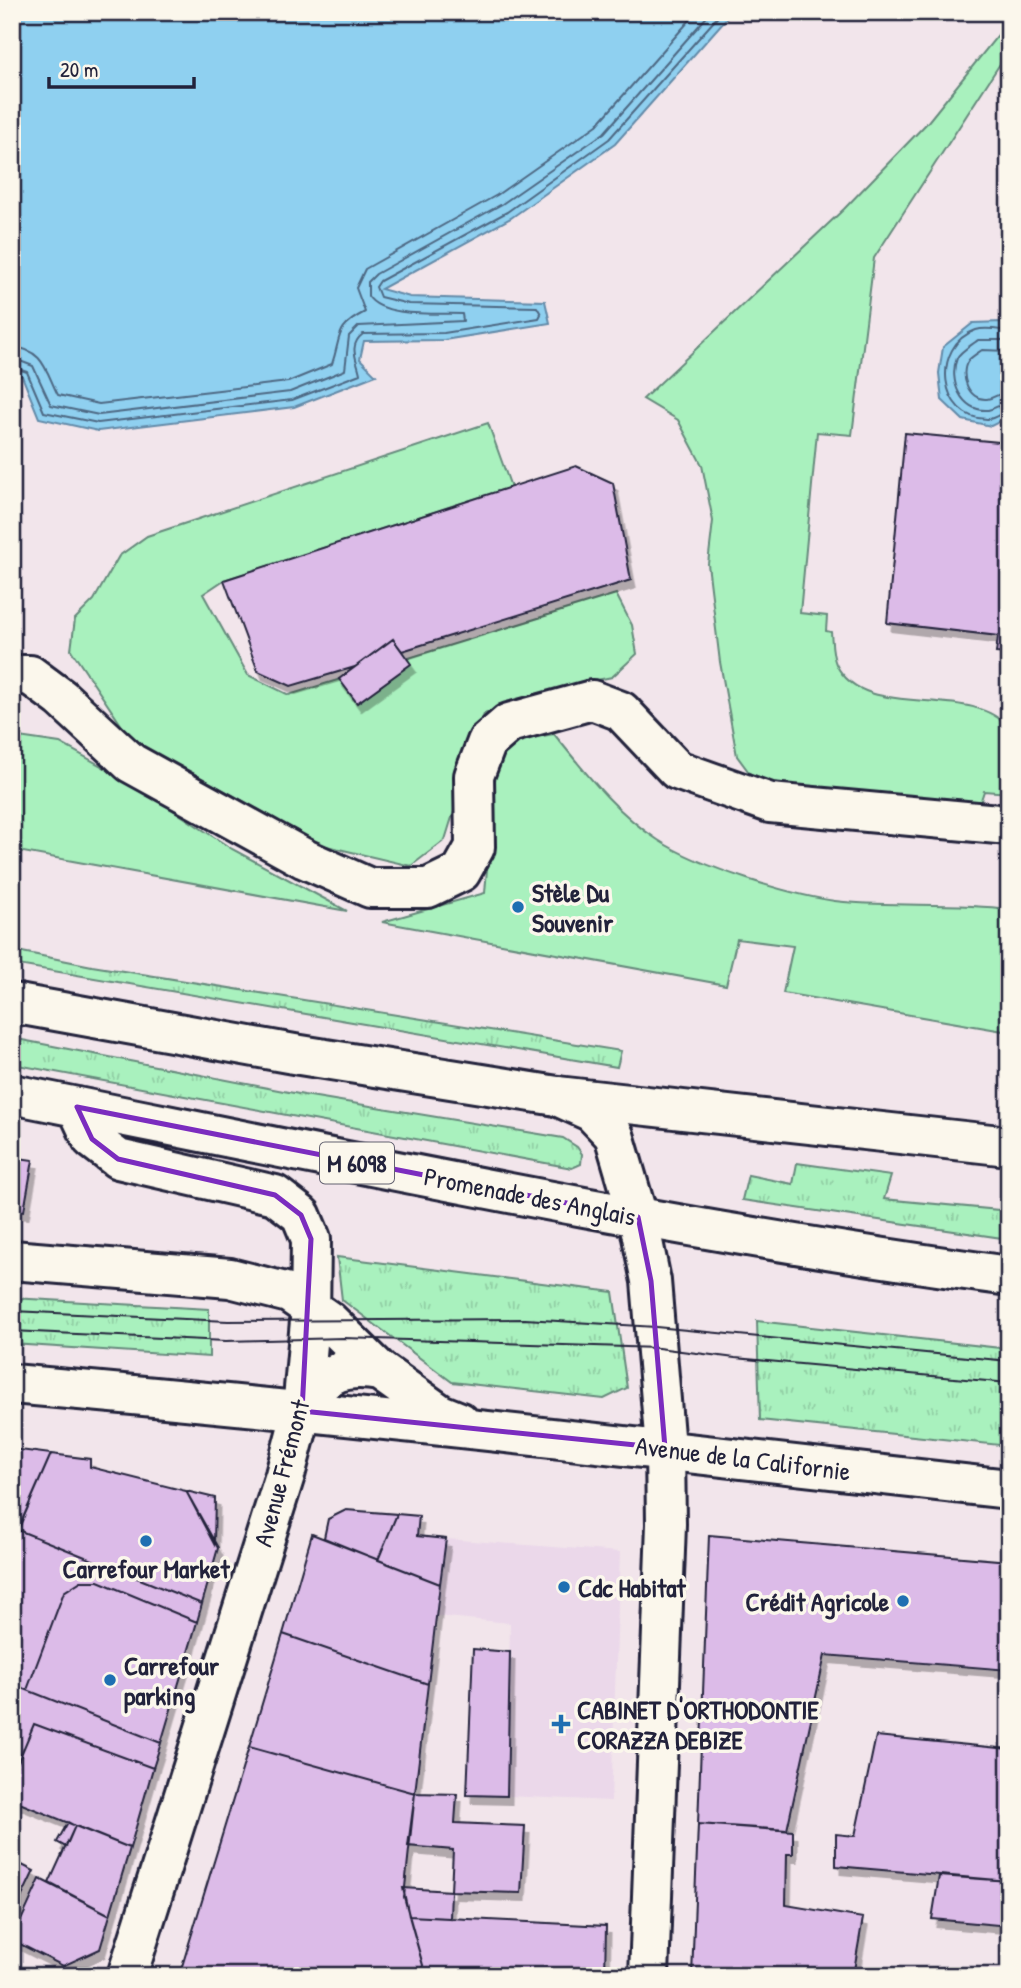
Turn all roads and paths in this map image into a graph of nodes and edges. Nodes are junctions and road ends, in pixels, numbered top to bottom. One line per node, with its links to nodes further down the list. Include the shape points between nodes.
1 (12, 675): 2 (main road, via 30,676 40,683 131,762 305,859 370,888 428,888 461,873 475,847 474,776 487,742 509,723 592,700 621,711 677,770 770,803)
2 (1009, 825)
3 (12, 1003): 5 (main road)
4 (12, 1094): 6 (main road, Promenade des Anglais / M 6098)
5 (557, 1096): 7 (main road); 8 (main road, via 592,1112 614,1135)
6 (76, 1107): 8 (main road, Promenade des Anglais / M 6098); 11 (main road, Avenue Frémont, via 92,1139 118,1159 275,1195 301,1215 311,1239)
7 (1009, 1146)
8 (638, 1217): 10 (main road, Promenade des Anglais / M 6098, via 832,1252); 16 (main road, via 651,1281)
9 (12, 1260): 11 (main road, Avenue de la Californie, via 230,1278 289,1293)
10 (1009, 1276)
11 (310, 1306): 12 (main road, Avenue de la Californie); 14 (main road, Avenue Frémont)
12 (380, 1371): 14 (main road, via 361,1368 332,1376 314,1386); 15 (main road, Avenue de la Californie, via 440,1413)
13 (12, 1384): 14 (main road, Avenue de la Californie)
14 (302, 1411): 15 (main road, Avenue de la Californie); 18 (main road, Avenue Frémont)
15 (478, 1430): 16 (main road, Avenue de la Californie)
16 (665, 1448): 17 (main road, Avenue de la Californie); 19 (main road)
17 (1009, 1489)
18 (127, 1976)
19 (649, 1976)

